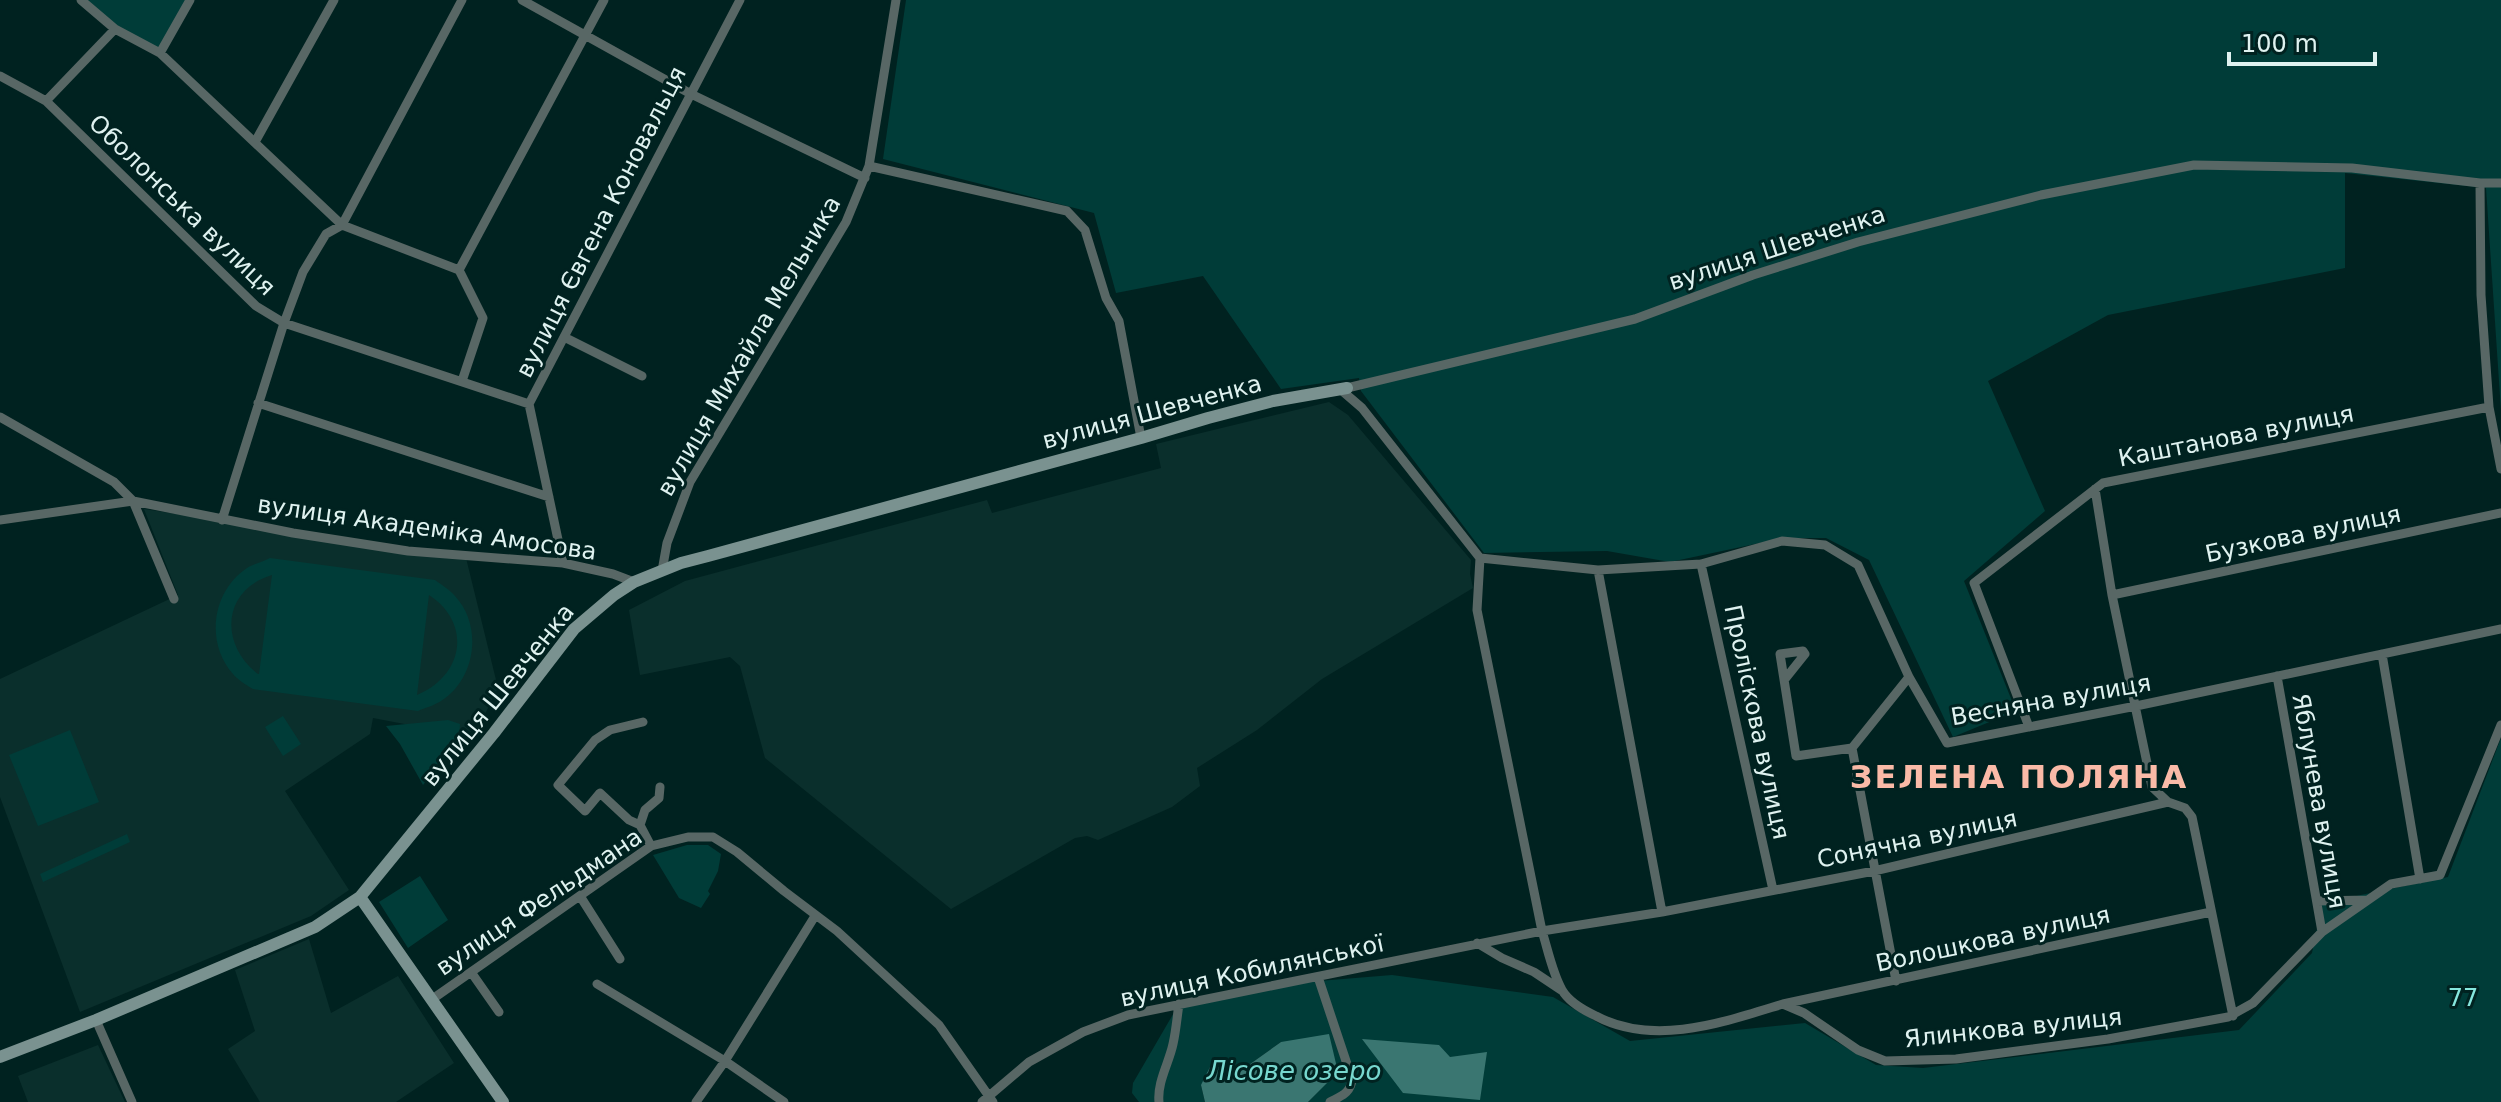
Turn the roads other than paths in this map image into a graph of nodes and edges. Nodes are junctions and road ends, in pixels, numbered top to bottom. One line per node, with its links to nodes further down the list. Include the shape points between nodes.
1 (81, 0): 9 (street)
2 (190, 0): 11 (street)
3 (334, 0): 15 (street)
4 (462, 0): 20 (street)
5 (522, 0): 10 (street)
6 (604, 0): 10 (street)
7 (740, 0): 13 (street, вулиця Євгена Коновальця)
8 (896, 0): 16 (street, вулиця Михайла Мельника)
9 (115, 29): 11 (street); 14 (street)
10 (586, 34): 13 (street); 21 (street)
11 (160, 53): 15 (street)
12 (0, 76): 14 (street, Оболонська вулиця)
13 (691, 94): 17 (street); 23 (street, вулиця Євгена Коновальця)
14 (46, 101): 22 (street, Оболонська вулиця, via 256,306)
15 (255, 142): 20 (street)
16 (869, 166): 17 (street, вулиця Михайла Мельника); 31 (street, via 1067,211 1085,230 1106,298 1119,321)
17 (865, 178): 43 (street, вулиця Михайла Мельника, via 846,222 690,482)
18 (2480, 183): 19 (street, вулиця Шевченка); 26 (street, вулиця Шевченка, via 2352,168 2194,165 2041,195 1858,242 1635,319); 29 (street)
19 (2501, 183)
20 (342, 225): 21 (street); 22 (street, via 316,248)
21 (459, 270): 25 (street, via 483,318)
22 (284, 323): 25 (street, Оболонська вулиця); 27 (street)
23 (564, 337): 24 (street); 28 (street, вулиця Євгена Коновальця)
24 (642, 376)
25 (462, 381): 28 (street, Оболонська вулиця)
26 (1344, 388): 31 (street, вулиця Шевченка, via 1273,401); 39 (street)
27 (258, 403): 34 (street); 38 (street)
28 (529, 404): 34 (street, вулиця Євгена Коновальця)
29 (2489, 407): 32 (street); 33 (street, Каштанова вулиця, via 2103,483)
30 (0, 417): 35 (street, вулиця Академіка Амосова, via 114,482)
31 (1141, 438): 43 (street, вулиця Шевченка)
32 (2501, 469)
33 (2095, 489): 45 (street); 55 (street, Каштанова вулиця, via 1974,583)
34 (549, 497): 40 (street, вулиця Євгена Коновальця)
35 (133, 501): 37 (street); 38 (street, вулиця Академіка Амосова); 46 (street)
36 (2501, 513): 45 (street, Бузкова вулиця)
37 (0, 520)
38 (222, 520): 40 (street, вулиця Академіка Амосова, via 408,551)
39 (1480, 558): 42 (street, Весняна вулиця); 71 (street, via 1477,610)
40 (563, 563): 44 (street, вулиця Академіка Амосова)
41 (1701, 564): 42 (street, Весняна вулиця); 50 (street, Весняна вулиця, via 1782,541 1825,545 1858,565); 63 (street, Проліскова вулиця)
42 (1598, 570): 68 (street)
43 (662, 571): 44 (street, вулиця Шевченка)
44 (634, 582): 65 (street, вулиця Шевченка, via 574,629)
45 (2112, 595): 52 (street)
46 (174, 599)
47 (2501, 629): 48 (street, Весняна вулиця)
48 (2382, 654): 49 (street, Весняна вулиця); 62 (street)
49 (2277, 676): 52 (street, Весняна вулиця); 67 (street, Яблунева вулиця)
50 (1909, 677): 55 (street, Весняна вулиця, via 1947,743); 56 (street)
51 (1785, 679): 56 (street, via 1796,756)
52 (2136, 706): 55 (street, Весняна вулиця); 58 (street, via 2152,787)
53 (643, 722): 59 (street, via 610,730 595,740 558,785 585,811 600,793)
54 (2501, 725): 62 (street, Ялинкова вулиця, via 2440,875)
55 (2029, 727)
56 (1852, 748): 61 (street)
57 (660, 787): 59 (street, via 659,798 645,810)
58 (2168, 802): 61 (street, Сонячна вулиця); 69 (street, via 2192,817)
59 (640, 825): 60 (street)
60 (651, 846): 64 (street, вулиця Фельдмана); 70 (street, вулиця Фельдмана, via 713,837)
61 (1874, 871): 63 (street, Сонячна вулиця); 77 (street)
62 (2420, 879): 66 (street, Ялинкова вулиця, via 2391,884)
63 (1773, 890): 68 (street, Сонячна вулиця)
64 (580, 896): 74 (street); 75 (street, вулиця Фельдмана)
65 (360, 897): 80 (street); 85 (street, вулиця Шевченка, via 315,927)
66 (2367, 900): 67 (street); 72 (street, Ялинкова вулиця)
67 (2317, 901): 72 (street, Яблунева вулиця)
68 (1662, 912): 71 (street, Сонячна вулиця)
69 (2211, 912): 77 (street, Волошкова вулиця); 84 (street)
70 (815, 916): 87 (street); 88 (street, вулиця Фельдмана, via 939,1025)
71 (1542, 931): 73 (street, вулиця Кобилянської); 79 (street)
72 (2322, 932): 84 (street, Ялинкова вулиця, via 2253,1003)
73 (1477, 943): 76 (street, вулиця Кобилянської); 79 (street)
74 (620, 959)
75 (471, 972): 80 (street, вулиця Фельдмана); 83 (street)
76 (1318, 977): 81 (street, вулиця Кобилянської); 94 (street, via 1352,1079 1347,1093)
77 (1896, 981): 82 (street, Волошкова вулиця)
78 (597, 984): 87 (street)
79 (1563, 991): 82 (street, via 1579,1008 1609,1023 1647,1031 1713,1024)
80 (431, 1000): 90 (street)
81 (1179, 1004): 88 (street, вулиця Кобилянської, via 1083,1032 1029,1062); 93 (street)
82 (1783, 1004): 84 (street, Ялинкова вулиця, via 1885,1061 1956,1059)
83 (499, 1012)
84 (2233, 1016)
85 (96, 1020): 86 (street, вулиця Шевченка); 89 (street)
86 (0, 1057)
87 (725, 1061): 91 (street); 92 (street)
88 (988, 1100)
89 (132, 1102)
90 (503, 1102)
91 (696, 1102)
92 (784, 1102)
93 (1159, 1102)
94 (1330, 1102)

